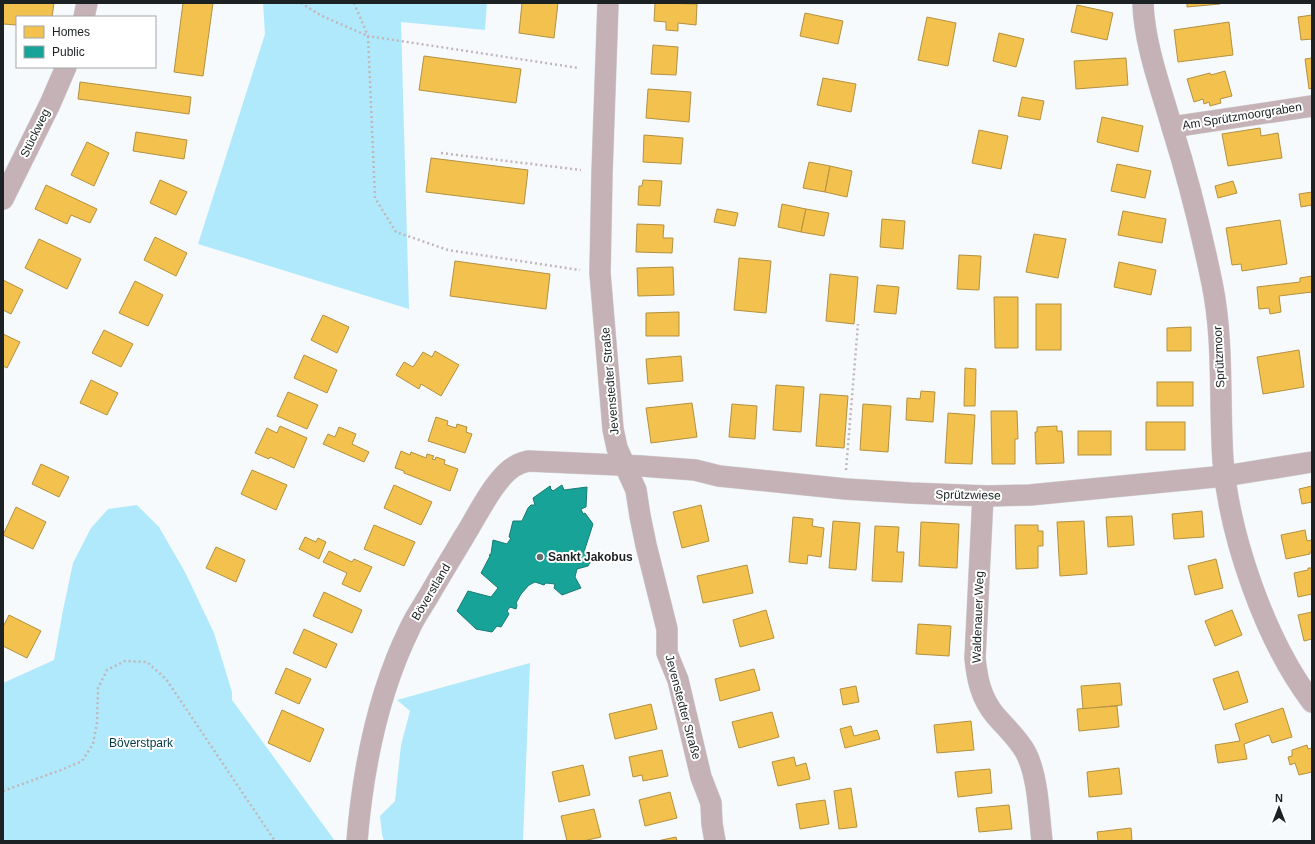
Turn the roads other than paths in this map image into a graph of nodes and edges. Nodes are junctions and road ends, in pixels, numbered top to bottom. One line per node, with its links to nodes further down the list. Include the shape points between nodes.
1 (87, 3): 4 (street)
2 (608, 3): 10 (street, Jevenstedter Straße, via 600,273 613,429)
3 (1143, 3): 7 (street, Sprützmoor, via 1143,19 1150,52)
4 (84, 16)
5 (66, 68): 8 (street, Stückweg)
6 (1312, 106): 7 (street, Am Sprützmoorgraben)
7 (1172, 127): 11 (street, Sprützmoor, via 1199,225 1218,321)
8 (3, 199)
9 (1312, 462): 11 (street, Sprützwiese)
10 (624, 465): 12 (street, Sprützwiese, via 695,470 719,476 846,489); 14 (street, Böverstland, via 528,461 516,465 498,481 410,626 398,652 374,726); 15 (street, Jevenstedter Straße, via 636,490 646,545 667,630 667,653 678,680 701,777 711,803)
11 (1225, 476): 12 (street, Sprützwiese, via 1030,495); 13 (street, Sprützmoor, via 1235,532 1257,599 1297,681)
12 (983, 496): 16 (street, Waldenauer Weg, via 975,658 977,674 988,705 1015,736 1030,761)
13 (1312, 702)
14 (357, 841)
15 (715, 841)
16 (1042, 841)

